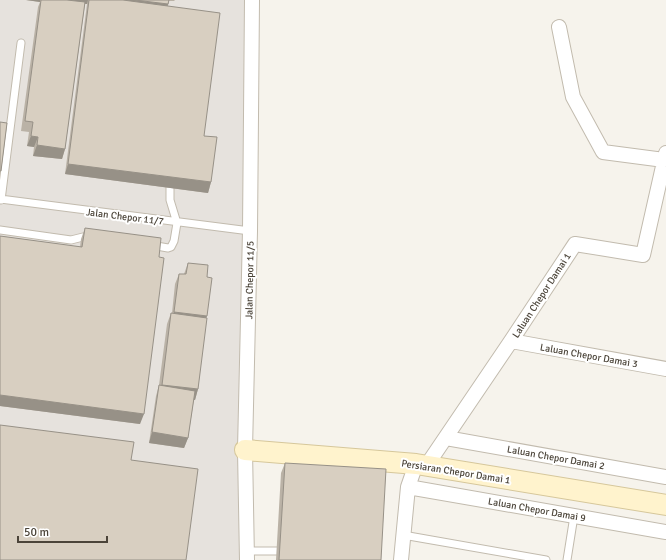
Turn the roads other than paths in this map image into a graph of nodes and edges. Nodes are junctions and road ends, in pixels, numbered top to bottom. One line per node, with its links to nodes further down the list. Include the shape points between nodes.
1 (252, 0): 10 (street, Jalan Chepor 11/5)
2 (559, 27): 4 (street, via 572,97 603,152)
3 (21, 43): 7 (lane)
4 (665, 156): 6 (street, Laluan Chepor Damai 1)
5 (170, 173): 8 (lane, via 170,200)
6 (663, 182): 13 (street, Laluan Chepor Damai 1, via 643,255 575,244)
7 (1, 200): 8 (lane, Jalan Chepor 11/7)
8 (177, 223): 10 (lane, Jalan Chepor 11/7); 12 (lane, via 174,241 168,248)
9 (0, 230): 11 (lane, via 71,240 83,236)
10 (250, 232): 16 (street, Jalan Chepor 11/5)
11 (98, 238)
12 (145, 244)
13 (511, 341): 14 (street, Laluan Chepor Damai 3); 15 (street, Laluan Chepor Damai 1)
14 (666, 369)
15 (446, 438): 17 (street, Laluan Chepor Damai 1); 18 (street, Laluan Chepor Damai 2)
16 (245, 450): 17 (street, Persiaran Chepor Damai 1); 24 (street, Jalan Chepor 11/5)
17 (421, 465): 19 (street, Laluan Chepor Damai 1); 20 (street, Persiaran Chepor Damai 1)
18 (666, 477)
19 (408, 487): 21 (street, Laluan Chepor Damai 9); 23 (street, Laluan Chepor Damai 1)
20 (666, 505)
21 (574, 516): 22 (street, Laluan Chepor Damai 9); 28 (lane)
22 (666, 532)
23 (402, 535): 26 (street, Laluan Chepor Damai 1); 27 (lane)
24 (247, 555): 25 (lane, via 285,551 292,553)
25 (295, 560)
26 (400, 560)
27 (546, 560)
28 (567, 560)

